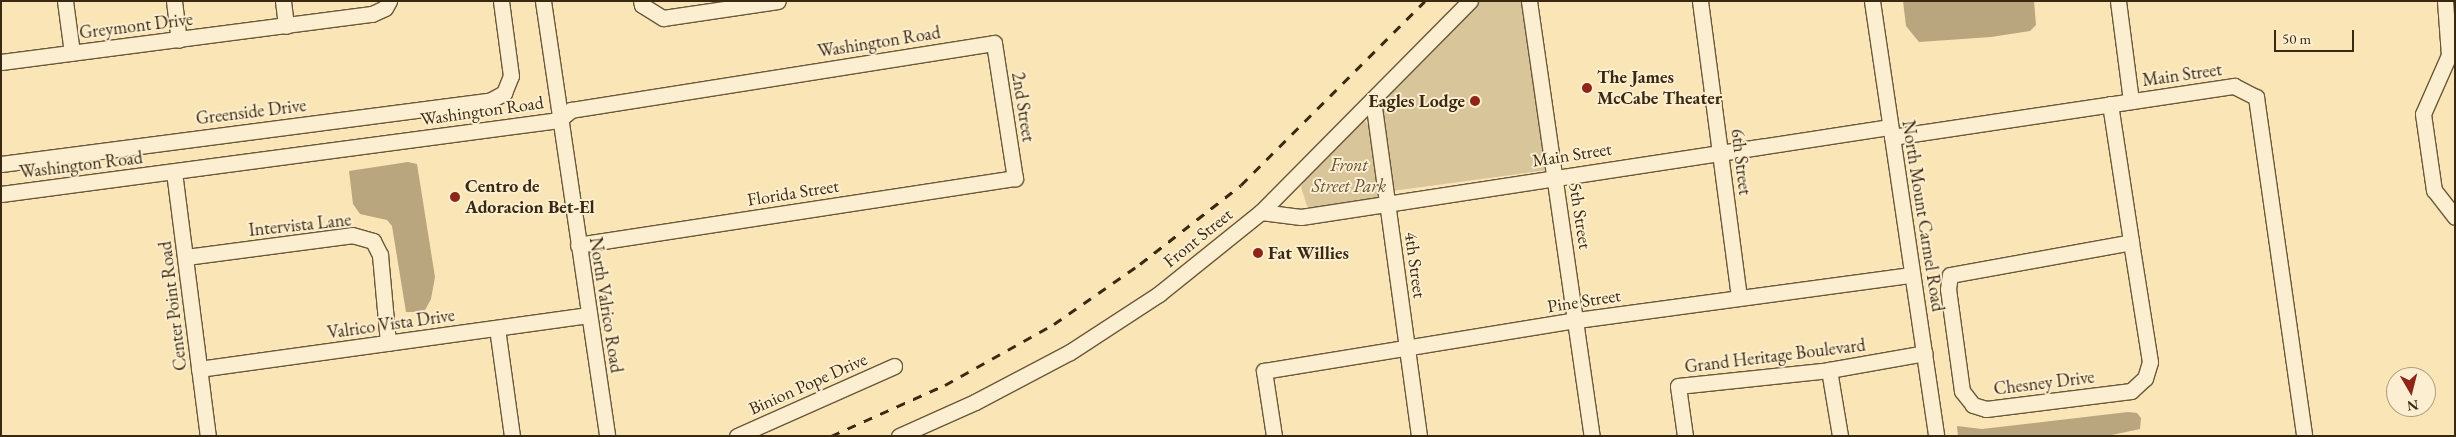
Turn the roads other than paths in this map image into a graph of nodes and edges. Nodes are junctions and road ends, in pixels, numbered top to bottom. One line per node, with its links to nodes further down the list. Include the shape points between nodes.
1 (65, 1): 18 (street)
2 (174, 1): 16 (street)
3 (283, 1): 15 (street)
4 (389, 1): 15 (street, Greymont Drive, via 385,8 372,14)
5 (501, 1): 26 (street, Greenside Drive, via 511,76 504,93 491,100)
6 (543, 1): 23 (street, North Valrico Road)
7 (641, 1): 8 (street, via 642,5 663,18)
8 (778, 1)
9 (1470, 1): 20 (street, Front Street)
10 (1529, 1): 28 (street, 5th Street)
11 (1700, 1): 25 (street, 6th Street)
12 (1872, 1): 24 (street, North Mount Carmel Road)
13 (2118, 1): 21 (street)
14 (2445, 1): 33 (street, via 2448,55 2423,114 2434,190)
15 (286, 26): 16 (street, Greymont Drive)
16 (179, 40): 18 (street, Greymont Drive)
17 (994, 43): 23 (street, Washington Road, via 572,110); 29 (street, 2nd Street)
18 (72, 53): 19 (street, Greymont Drive)
19 (1, 62)
20 (1373, 100): 31 (street, 4th Street); 32 (street, Front Street)
21 (2131, 101): 22 (street, Main Street); 59 (street, Main Street, via 2234,86 2256,97)
22 (2110, 104): 24 (street, Main Street); 34 (street, Chesney Drive)
23 (559, 120): 27 (street, Washington Road); 35 (street, North Valrico Road)
24 (1891, 132): 25 (street, Main Street); 37 (street, North Mount Carmel Road)
25 (1722, 152): 28 (street, Main Street); 38 (street, 6th Street)
26 (1, 164)
27 (174, 172): 30 (street, Washington Road); 36 (street, Center Point Road)
28 (1555, 177): 31 (street, Main Street); 40 (street, 5th Street)
29 (1015, 178): 35 (street, Florida Street)
30 (1, 194)
31 (1388, 203): 32 (street, Main Street, via 1301,217); 43 (street, 4th Street)
32 (1260, 212): 52 (street, Front Street, via 1159,294 1070,352 975,402)
33 (2455, 217)
34 (2131, 242): 34 (street, Chesney Drive, via 2150,362 2145,378 2131,391 1986,409 1973,405 1962,391 1948,289 1950,275)
35 (578, 245): 39 (street, North Valrico Road)
36 (186, 257): 42 (street, Intervista Lane, via 352,235 373,241 380,255); 46 (street, Center Point Road)
37 (1912, 275): 38 (street, Pine Street); 44 (street, North Mount Carmel Road)
38 (1739, 297): 40 (street, Pine Street)
39 (588, 315): 41 (street, Valrico Vista Drive); 50 (street, North Valrico Road)
40 (1577, 320): 43 (street, Pine Street); 55 (street, 5th Street)
41 (497, 328): 42 (street, Valrico Vista Drive); 49 (street)
42 (388, 343): 46 (street, Valrico Vista Drive)
43 (1408, 349): 53 (street, Pine Street, via 1264,371); 54 (street, 4th Street)
44 (1926, 354): 47 (street, Grand Heritage Boulevard); 58 (street, North Mount Carmel Road)
45 (894, 366): 51 (street, Binion Pope Drive)
46 (199, 369): 48 (street, Center Point Road)
47 (1829, 370): 56 (street, Grand Heritage Boulevard, via 1678,386); 57 (street)
48 (208, 436)
49 (512, 436)
50 (607, 436)
51 (737, 436)
52 (899, 436)
53 (1274, 436)
54 (1419, 436)
55 (1592, 436)
56 (1684, 436)
57 (1840, 436)
58 (1936, 436)
59 (2304, 436)

